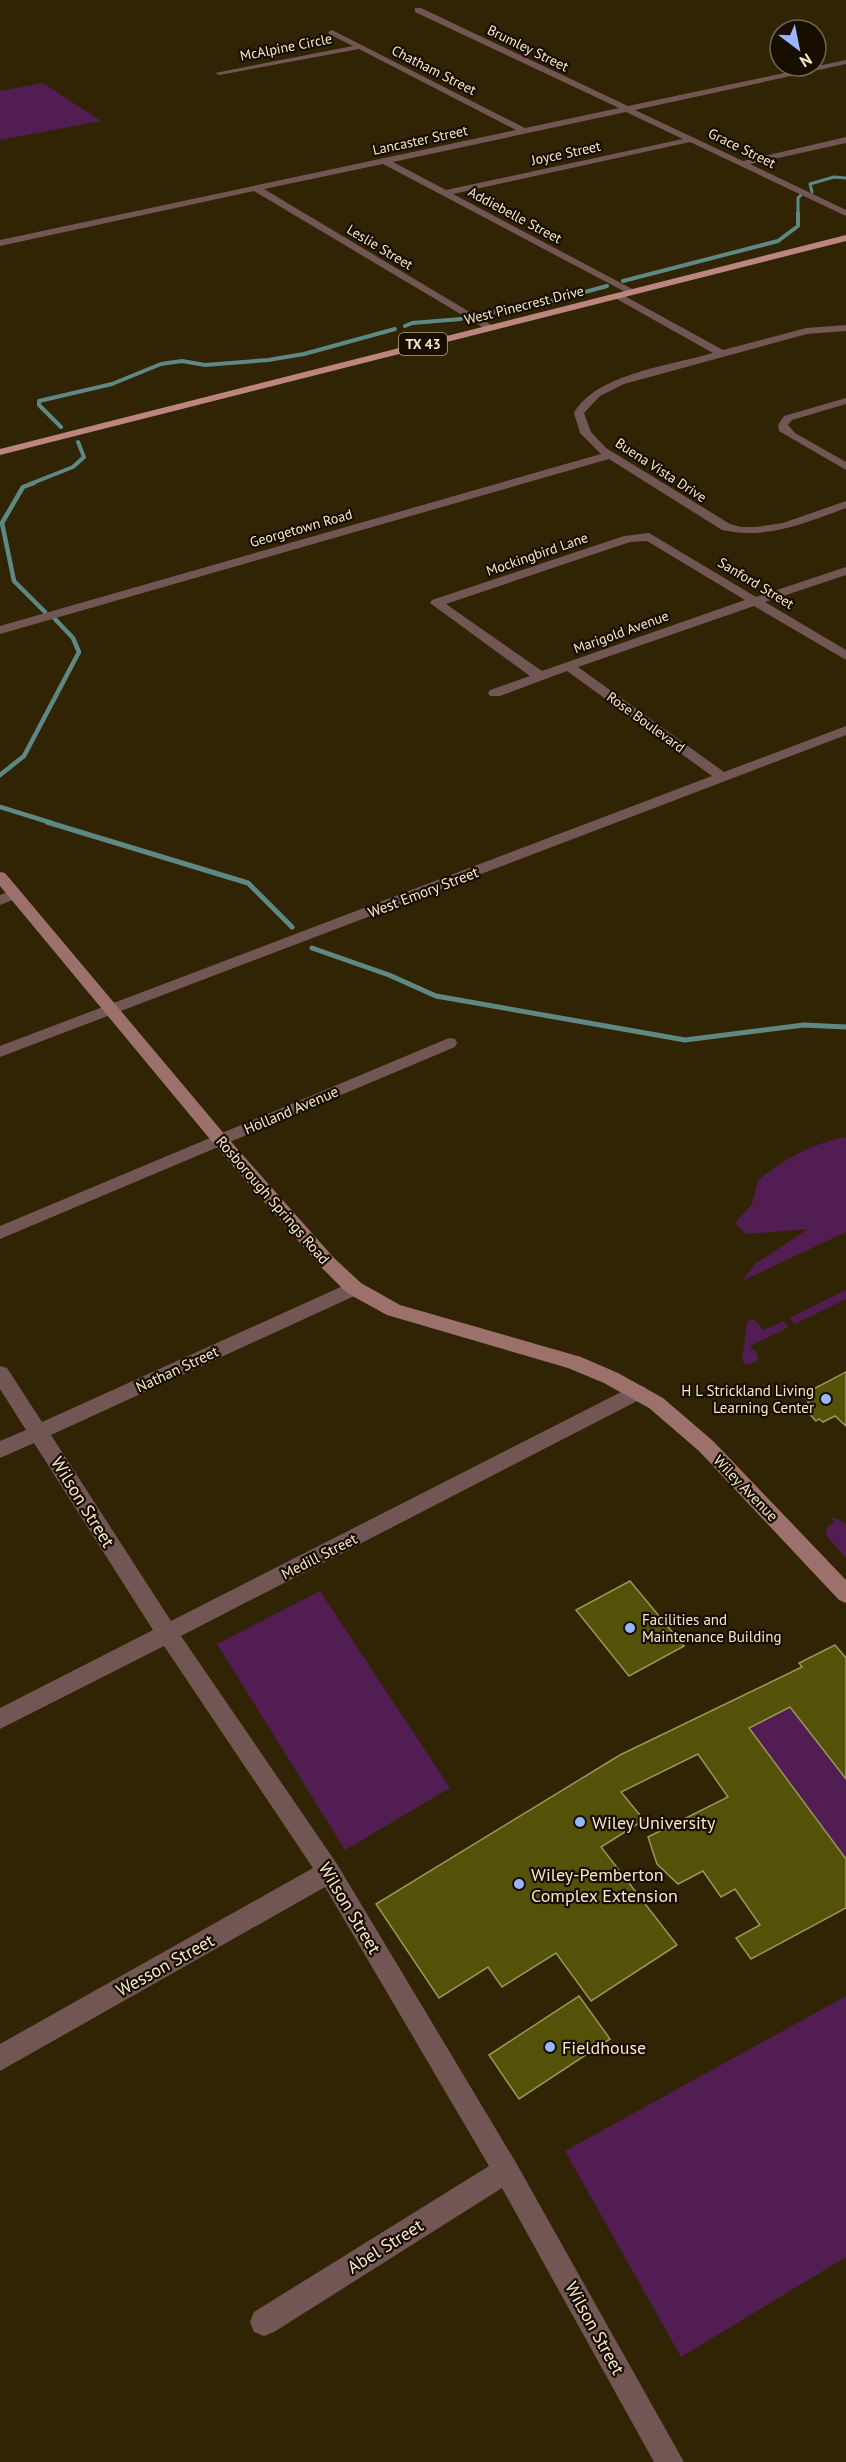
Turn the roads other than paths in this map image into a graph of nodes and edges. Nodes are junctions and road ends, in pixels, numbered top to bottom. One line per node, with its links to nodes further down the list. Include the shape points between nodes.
1 (418, 10): 6 (street, Brumley Street)
2 (332, 32): 3 (street, Chatham Street)
3 (359, 46): 5 (street, McAlpine Circle); 7 (street, Chatham Street)
4 (846, 62): 6 (street, Lancaster Street)
5 (219, 73)
6 (625, 110): 7 (street, Lancaster Street); 8 (street, Grace Street)
7 (524, 131): 10 (street, Lancaster Street)
8 (693, 139): 11 (street, Grace Street); 13 (street, Joyce Street)
9 (846, 140): 11 (street)
10 (385, 161): 12 (street, Lancaster Street); 13 (street, Addiebelle Street)
11 (745, 163): 14 (street, Grace Street)
12 (257, 189): 16 (street, Lancaster Street); 19 (street, Leslie Street)
13 (445, 193): 17 (street, Addiebelle Street)
14 (846, 213)
15 (846, 238): 17 (main road, West Pinecrest Drive / TX 43)
16 (0, 243)
17 (632, 292): 18 (main road, West Pinecrest Drive / TX 43)
18 (618, 296): 19 (main road, West Pinecrest Drive / TX 43); 21 (street)
19 (489, 328): 23 (main road, West Pinecrest Drive / TX 43)
20 (846, 328): 21 (street, Buena Vista Drive, via 812,330)
21 (722, 354): 24 (street, Buena Vista Drive, via 620,382 589,400 579,413 583,427)
22 (846, 401): 25 (street, via 788,418 783,425 791,435)
23 (0, 452)
24 (610, 455): 26 (street, Buena Vista Drive, via 732,530 761,531); 30 (street, Georgetown Road)
25 (846, 467)
26 (846, 504)
27 (649, 537): 29 (street, Sanford Street); 33 (street, Mockingbird Lane, via 628,539 436,603)
28 (846, 571): 29 (street, Marigold Avenue)
29 (758, 601): 31 (street, Sanford Street); 32 (street, Marigold Avenue)
30 (0, 630)
31 (846, 656)
32 (570, 666): 33 (street, Marigold Avenue); 36 (street, Rose Boulevard)
33 (541, 677): 34 (street, Marigold Avenue)
34 (495, 693)
35 (846, 729): 36 (street, West Emory Street)
36 (722, 777): 39 (street, West Emory Street)
37 (0, 876): 38 (street, Rosborough Springs Road)
38 (8, 897): 39 (street, Rosborough Springs Road)
39 (111, 1010): 41 (street, West Emory Street); 42 (street, Rosborough Springs Road)
40 (449, 1043): 42 (street, Holland Avenue)
41 (0, 1052)
42 (220, 1140): 43 (street, Holland Avenue); 44 (street, Rosborough Springs Road)
43 (0, 1233)
44 (354, 1288): 46 (street, Rosborough Springs Road, via 394,1310 566,1359); 47 (street, Nathan Street)
45 (0, 1373): 47 (street, Wilson Street)
46 (638, 1392): 49 (street, Wiley Avenue, via 686,1427); 50 (street, Medill Street)
47 (39, 1432): 48 (street, Nathan Street); 50 (street, Wilson Street)
48 (0, 1450)
49 (846, 1594)
50 (167, 1634): 51 (street, Medill Street); 52 (street, Wilson Street)
51 (0, 1719)
52 (329, 1872): 53 (street, Wesson Street); 54 (street, Wilson Street)
53 (0, 2058)
54 (506, 2170): 55 (street, Abel Street); 56 (street, Wilson Street)
55 (264, 2322)
56 (670, 2462)

